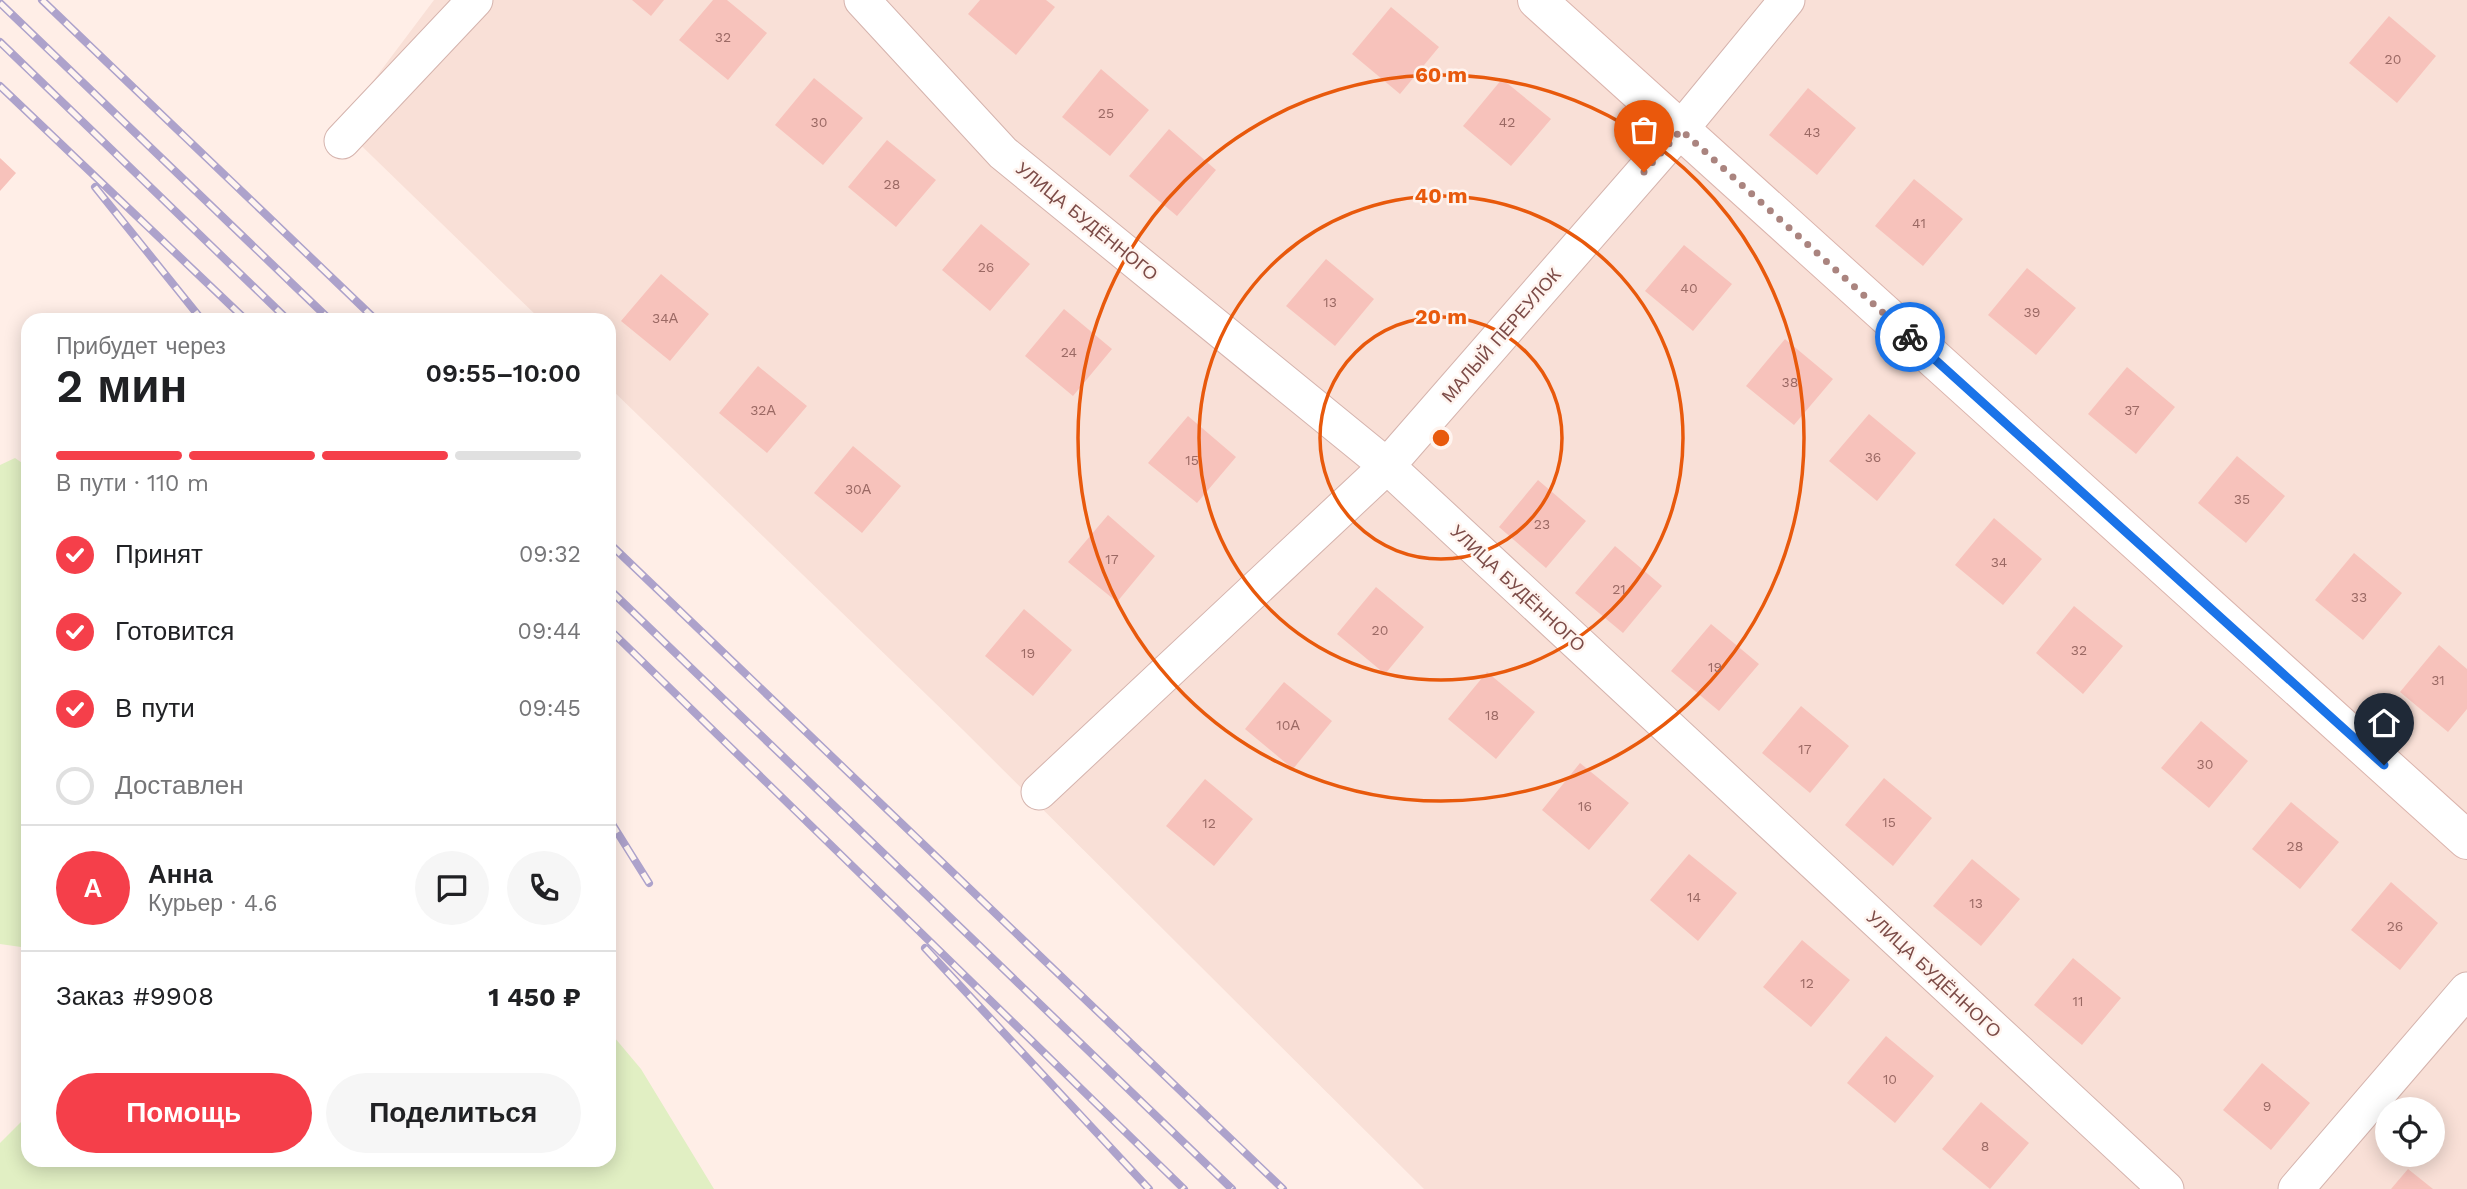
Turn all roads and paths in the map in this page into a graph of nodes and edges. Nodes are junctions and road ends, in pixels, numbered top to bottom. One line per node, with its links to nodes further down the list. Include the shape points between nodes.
1 (475, 0): 6 (street)
2 (862, 0): 7 (street, УЛИЦА БУДЁННОГО, via 1003,153)
3 (1537, 0): 5 (street)
4 (1787, 0): 5 (street, МАЛЫЙ ПЕРЕУЛОК)
5 (1681, 130): 7 (street, МАЛЫЙ ПЕРЕУЛОК); 9 (street)
6 (342, 141)
7 (1387, 466): 8 (street, МАЛЫЙ ПЕРЕУЛОК); 11 (street, УЛИЦА БУДЁННОГО)
8 (1039, 792)
9 (2467, 840)
10 (2467, 990): 12 (street)
11 (2166, 1189)
12 (2296, 1189)

